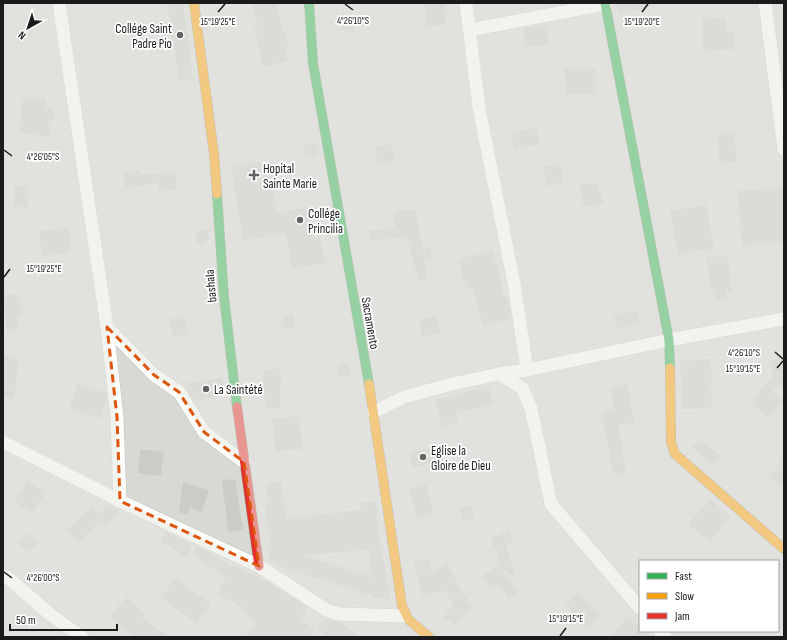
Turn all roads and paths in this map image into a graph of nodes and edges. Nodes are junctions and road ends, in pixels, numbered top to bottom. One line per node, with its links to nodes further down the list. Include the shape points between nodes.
1 (59, 3): 10 (street)
2 (194, 3): 16 (street, bashala, via 214,154 224,297)
3 (309, 3): 14 (street, Sacramento, via 313,63)
4 (466, 3): 7 (street)
5 (766, 3): 8 (street)
6 (605, 4): 7 (street); 11 (street)
7 (470, 30): 12 (street, via 479,108 514,283)
8 (784, 149)
9 (784, 319): 11 (street)
10 (107, 327): 16 (street, via 154,375 179,392 204,432); 17 (street, via 117,417)
11 (669, 340): 12 (street); 18 (street, via 671,442 675,454)
12 (527, 370): 13 (street)
13 (499, 374): 14 (street, via 404,397); 21 (street, via 522,388 531,408 551,504)
14 (374, 412): 22 (street, Sacramento)
15 (3, 442): 17 (street)
16 (244, 462): 19 (street, bashala)
17 (120, 501): 19 (street)
18 (784, 549)
19 (259, 566): 22 (street, via 333,613)
20 (3, 576): 23 (street, via 8,577 51,615)
21 (639, 607)
22 (405, 616): 24 (street)
23 (82, 637)
24 (429, 637)

